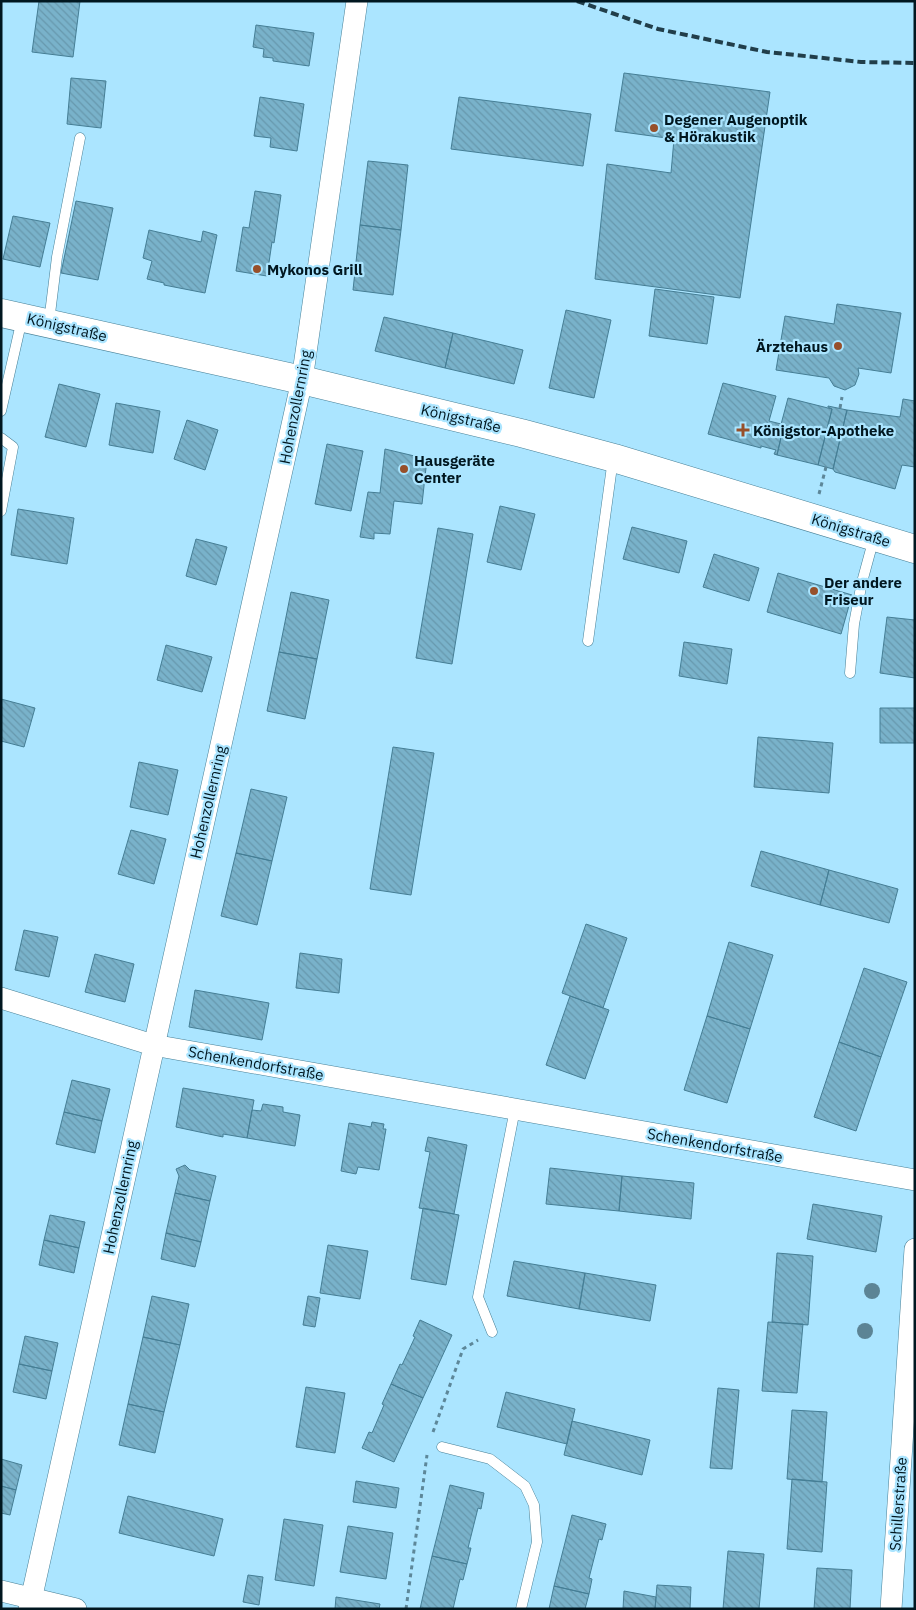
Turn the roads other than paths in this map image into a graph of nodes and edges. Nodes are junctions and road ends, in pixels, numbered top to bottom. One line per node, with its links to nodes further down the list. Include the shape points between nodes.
1 (357, 1): 5 (street, Hohenzollernring)
2 (80, 138): 4 (lane)
3 (12, 315): 4 (main road, Königstraße); 6 (lane)
4 (48, 323): 5 (main road, Königstraße)
5 (302, 380): 8 (main road, Königstraße, via 521,432); 15 (street, Hohenzollernring)
6 (1, 411)
7 (1, 438): 9 (lane, via 13,447)
8 (614, 458): 10 (main road, Königstraße); 12 (lane)
9 (1, 511)
10 (874, 537): 11 (main road, Königstraße); 13 (lane, via 854,624)
11 (915, 549)
12 (588, 641)
13 (850, 673)
14 (1, 998): 15 (street, Schenkendorfstraße)
15 (153, 1044): 16 (street, Schenkendorfstraße); 22 (street, Hohenzollernring)
16 (515, 1109): 17 (street, Schenkendorfstraße); 19 (lane, via 478,1297)
17 (915, 1180)
18 (915, 1249): 25 (street, Schillerstraße)
19 (492, 1332)
20 (442, 1447): 24 (lane, via 490,1459 525,1486 534,1505 537,1542)
21 (1, 1591): 22 (street)
22 (30, 1603): 23 (street)
23 (76, 1609)
24 (521, 1609)
25 (891, 1609)

